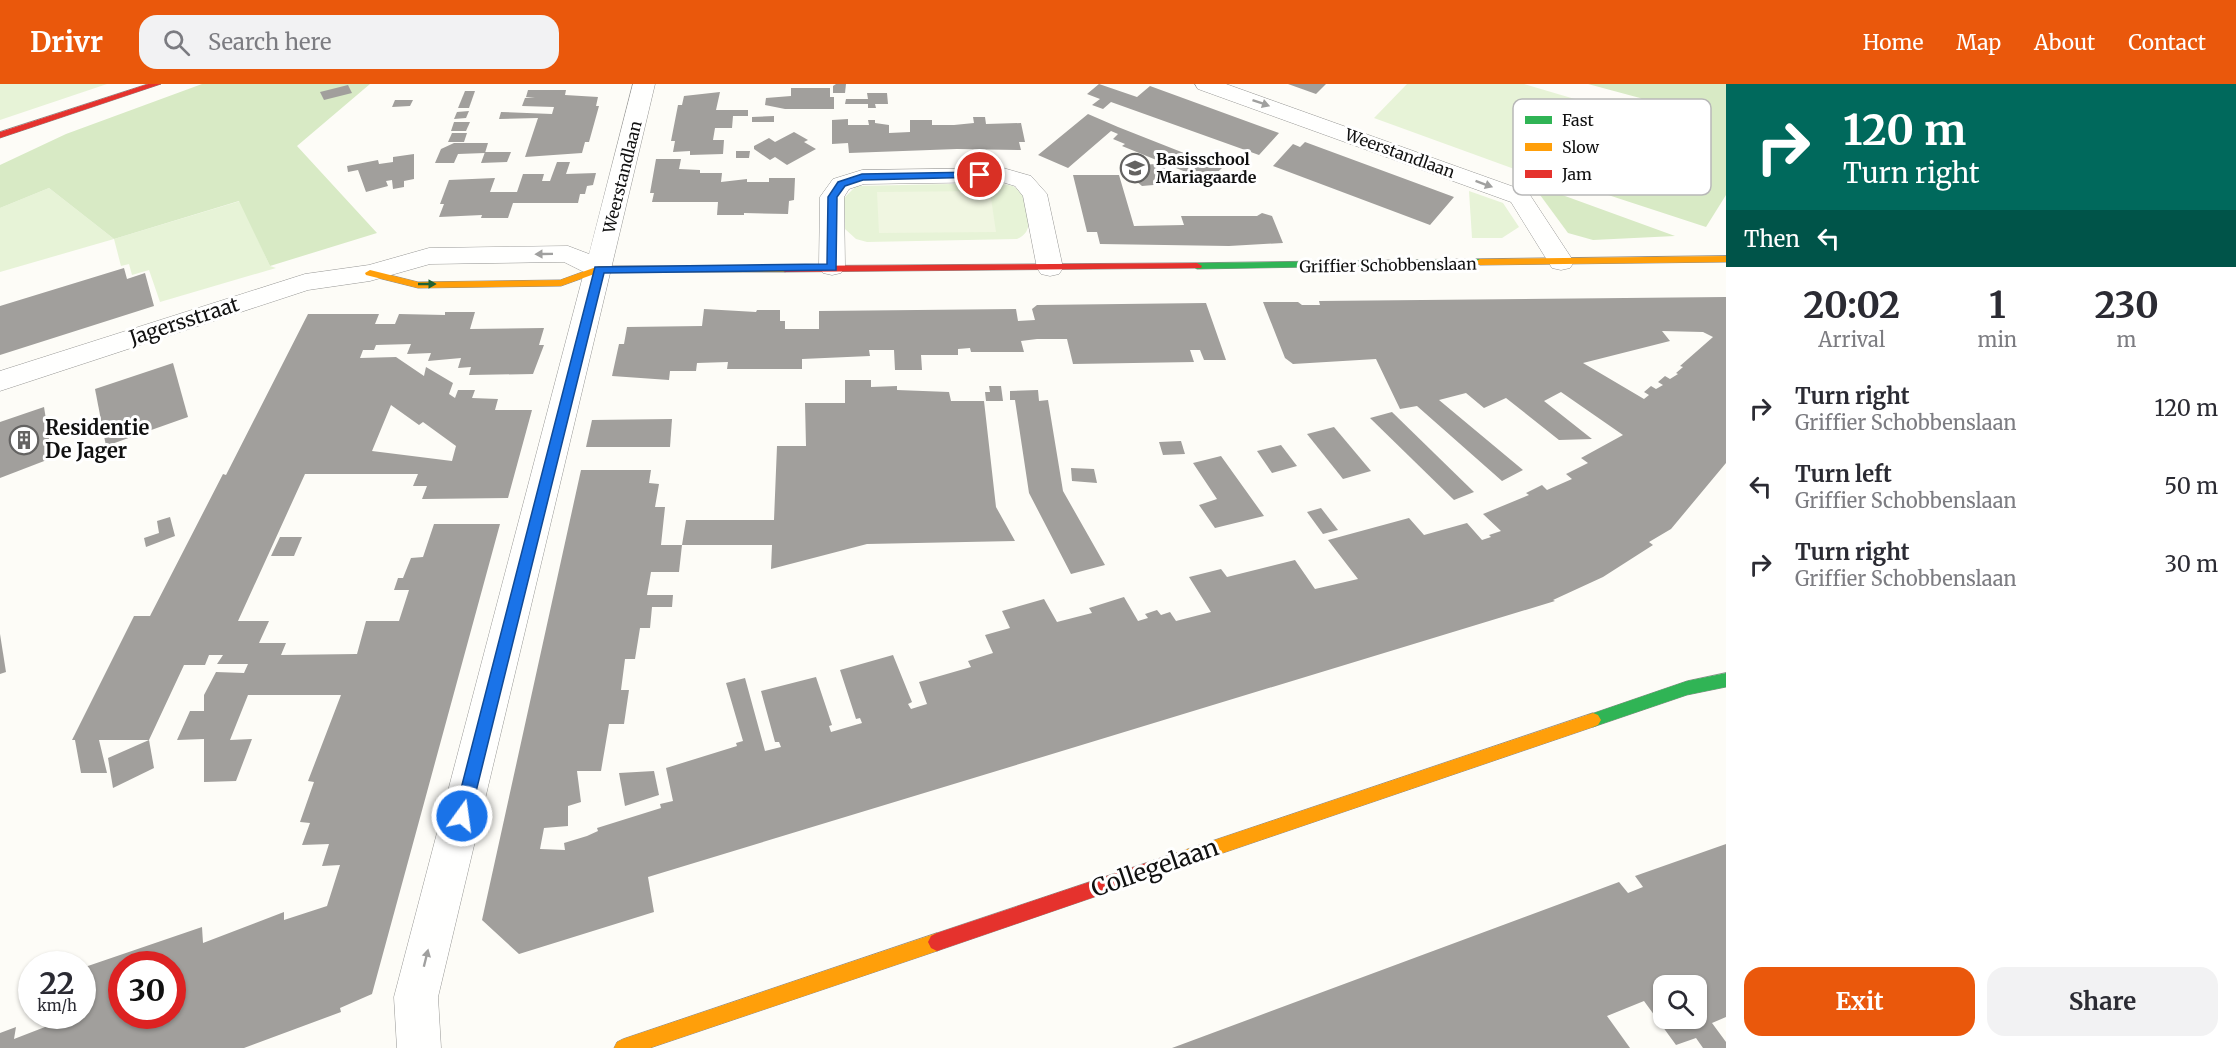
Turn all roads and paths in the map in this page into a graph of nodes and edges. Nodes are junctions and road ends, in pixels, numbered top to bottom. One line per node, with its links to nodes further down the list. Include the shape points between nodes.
1 (157, 84): 4 (main road)
2 (644, 84): 13 (street, Weerstandlaan)
3 (1206, 84): 7 (street, Weerstandlaan, one-way to 7)
4 (115, 98): 5 (main road); 6 (main road)
5 (0, 135)
6 (10, 146)
7 (1513, 194)
8 (1517, 195): 10 (street, Weerstandlaan, one-way to 10)
9 (1726, 259): 10 (main road, Griffier Schobbenslaan)
10 (1561, 262): 12 (main road, Griffier Schobbenslaan)
11 (832, 267): 12 (main road, Griffier Schobbenslaan); 12 (street, via 832,197 842,184 862,177 1003,175 1023,181 1035,194); 13 (main road, Griffier Schobbenslaan)
12 (1050, 268)
13 (599, 269): 14 (street, Griffier Schobbenslaan, via 568,254 429,256); 19 (street, Weerstandlaan, one-way to 13, via 416,997)
14 (370, 273): 15 (street, Jagersstraat, via 305,282)
15 (0, 381)
16 (1726, 665): 18 (street, Collegelaan)
17 (1726, 680): 18 (main road, Collegelaan)
18 (1688, 688): 20 (main road, Collegelaan)
19 (419, 1048)
20 (623, 1048)

